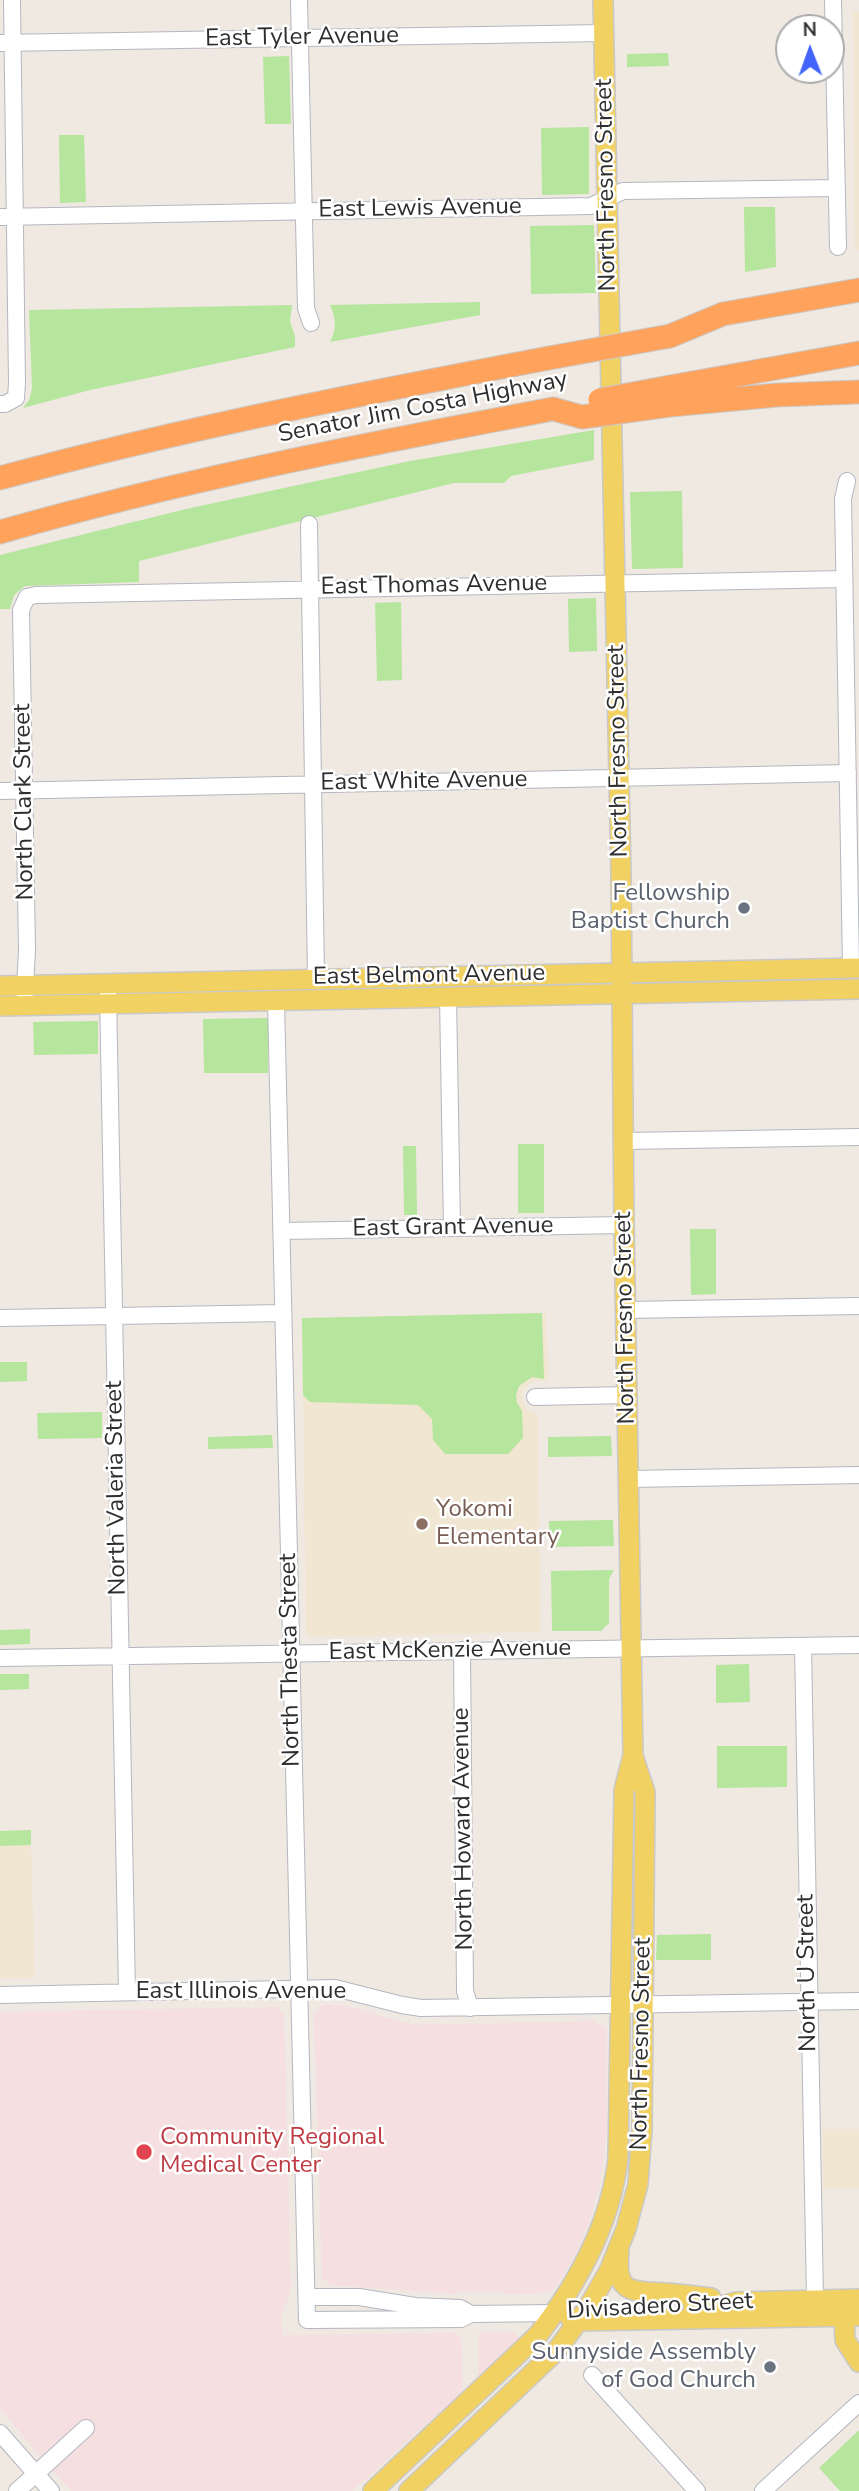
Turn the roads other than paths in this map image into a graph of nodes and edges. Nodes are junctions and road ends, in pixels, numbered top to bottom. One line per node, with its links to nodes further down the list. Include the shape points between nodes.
1 (12, 0): 7 (street)
2 (299, 0): 6 (street)
3 (603, 0): 5 (main road, North Fresno Street)
4 (833, 0): 8 (street)
5 (604, 33): 6 (street, East Tyler Avenue); 9 (main road, North Fresno Street)
6 (299, 38): 7 (street, East Tyler Avenue); 10 (street)
7 (6, 43): 11 (street)
8 (837, 188): 9 (street, East Lewis Avenue, via 623,191); 12 (street)
9 (608, 199): 10 (street, East Lewis Avenue, via 591,206); 26 (main road, North Fresno Street)
10 (303, 212): 11 (street, East Lewis Avenue); 15 (street, via 306,308)
11 (7, 217): 20 (street, via 16,398)
12 (838, 247)
13 (859, 290): 16 (highway, via 723,314)
14 (859, 305): 16 (highway, Senator Jim Costa Highway)
15 (312, 323)
16 (670, 336): 21 (highway, Senator Jim Costa Highway, bridge, via 155,439)
17 (859, 353): 19 (highway)
18 (859, 393): 19 (highway)
19 (670, 396): 24 (highway, Senator Jim Costa Highway, bridge, via 582,417 553,409 322,453)
20 (0, 404)
21 (0, 478)
22 (847, 481): 25 (street)
23 (309, 524): 27 (street)
24 (0, 532)
25 (844, 579): 26 (street, East Thomas Avenue); 29 (street)
26 (615, 583): 27 (street, East Thomas Avenue); 30 (main road, North Fresno Street)
27 (310, 589): 28 (street, East Thomas Avenue, via 36,595); 31 (street)
28 (25, 600): 32 (street, North Clark Street, via 21,610)
29 (848, 773): 30 (street, East White Avenue); 34 (street)
30 (620, 778): 31 (street, East White Avenue); 35 (main road, North Fresno Street)
31 (312, 784): 32 (street, East White Avenue); 36 (street)
32 (26, 790): 33 (street, East White Avenue); 39 (street, North Clark Street)
33 (0, 791)
34 (855, 968): 35 (main road, East Belmont Avenue)
35 (622, 972): 36 (main road, East Belmont Avenue); 41 (main road, North Fresno Street)
36 (316, 978): 37 (main road, East Belmont Avenue)
37 (107, 984): 39 (main road, East Belmont Avenue); 44 (street, North Valeria Street)
38 (0, 986): 39 (main road, East Belmont Avenue)
39 (26, 986): 46 (street, North Clark Street)
40 (859, 989): 41 (main road, East Belmont Avenue)
41 (623, 993): 42 (main road, East Belmont Avenue); 48 (main road, North Fresno Street)
42 (448, 997): 43 (main road, East Belmont Avenue); 50 (street)
43 (276, 1001): 44 (main road, East Belmont Avenue); 51 (street, North Thesta Street)
44 (108, 1004): 46 (main road, East Belmont Avenue); 55 (street, North Valeria Street)
45 (0, 1006): 46 (main road, East Belmont Avenue)
46 (24, 1006)
47 (859, 1137): 48 (street)
48 (625, 1141): 49 (main road, North Fresno Street)
49 (624, 1225): 50 (street, East Grant Avenue); 53 (main road, North Fresno Street)
50 (452, 1228): 51 (street, East Grant Avenue)
51 (281, 1231): 54 (street, North Thesta Street)
52 (859, 1306): 53 (street)
53 (626, 1310): 57 (main road, North Fresno Street)
54 (283, 1313): 55 (street); 65 (street, North Thesta Street)
55 (113, 1316): 56 (street); 66 (street, North Valeria Street)
56 (0, 1318)
57 (628, 1395): 58 (street); 60 (main road, North Fresno Street)
58 (535, 1397)
59 (859, 1475): 60 (street)
60 (629, 1479): 63 (main road, North Fresno Street)
61 (859, 1645): 62 (street, East McKenzie Avenue)
62 (803, 1646): 63 (street, East McKenzie Avenue); 72 (street, North U Street)
63 (631, 1649): 64 (street, East McKenzie Avenue); 68 (main road, North Fresno Street)
64 (462, 1650): 65 (street, East McKenzie Avenue); 76 (street, North Howard Avenue, via 465,1991)
65 (291, 1653): 66 (street, East McKenzie Avenue); 69 (street, North Thesta Street)
66 (121, 1656): 67 (street, East McKenzie Avenue); 70 (street, North Valeria Street)
67 (0, 1658)
68 (633, 1755): 74 (main road, North Fresno Street, via 645,1792); 75 (main road, North Fresno Street, via 624,1790)
69 (299, 1988): 70 (street, East Illinois Avenue); 76 (street, East Illinois Avenue, via 343,1989 411,2007); 78 (street, North Thesta Street)
70 (127, 1992): 71 (street, East Illinois Avenue)
71 (0, 1995)
72 (808, 2001): 73 (street, East Illinois Avenue); 74 (street, East Illinois Avenue); 80 (street, North U Street)
73 (859, 2001)
74 (642, 2005): 75 (street, East Illinois Avenue); 77 (main road, North Fresno Street, via 641,2158)
75 (619, 2006): 76 (street, East Illinois Avenue); 82 (main road, North Fresno Street, via 615,2181 587,2260)
76 (470, 2008)
77 (620, 2247): 81 (main road, via 619,2274 633,2291); 85 (main road, North Fresno Street)
78 (307, 2297): 84 (street, via 359,2297 460,2308); 84 (street, North Thesta Street, via 307,2320 461,2319)
79 (859, 2299): 80 (main road, Divisadero Street)
80 (815, 2300): 81 (main road, Divisadero Street); 86 (main road, via 799,2309 753,2310)
81 (736, 2302): 85 (main road, Divisadero Street)
82 (555, 2313): 84 (street); 85 (main road, Divisadero Street); 92 (main road, North Fresno Street, via 538,2335)
83 (854, 2313): 86 (main road, Divisadero Street); 87 (main road, via 845,2340)
84 (471, 2314)
85 (583, 2315): 86 (main road, Divisadero Street); 94 (main road, North Fresno Street, via 557,2350)
86 (720, 2319)
87 (859, 2362)
88 (592, 2375): 98 (street)
89 (859, 2403): 99 (street)
90 (86, 2428): 93 (street)
91 (0, 2433): 93 (street)
92 (395, 2470): 94 (street); 97 (main road, North Fresno Street)
93 (35, 2474): 95 (street); 96 (street)
94 (413, 2490)
95 (17, 2491)
96 (51, 2491)
97 (373, 2491)
98 (698, 2491)
99 (763, 2491)

